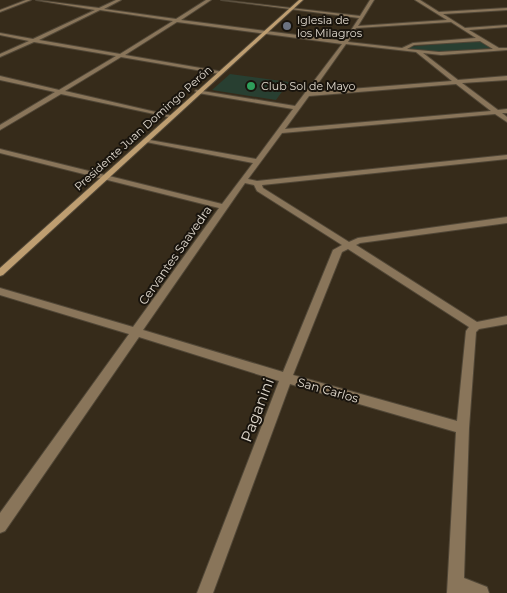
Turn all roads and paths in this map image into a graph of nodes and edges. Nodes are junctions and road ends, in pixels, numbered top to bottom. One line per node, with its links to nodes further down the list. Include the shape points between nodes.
1 (29, 0): 12 (street)
2 (38, 0): 9 (street)
3 (119, 0): 9 (street)
4 (209, 0): 15 (street)
5 (223, 0): 10 (street)
6 (300, 0): 10 (street, Presidente Juan Domingo Perón)
7 (372, 0): 14 (street, Cervantes Saavedra)
8 (417, 0): 13 (street)
9 (100, 9): 15 (street); 23 (street)
10 (291, 9): 14 (street); 20 (street, Presidente Juan Domingo Perón)
11 (507, 9): 13 (street)
12 (0, 11)
13 (439, 13): 16 (street)
14 (361, 17): 18 (street, Cervantes Saavedra)
15 (176, 20): 20 (street); 31 (street)
16 (452, 21): 18 (street); 19 (street)
17 (507, 26): 19 (street)
18 (355, 27): 24 (street, Cervantes Saavedra)
19 (465, 28): 22 (street)
20 (263, 33): 24 (street); 33 (street, Presidente Juan Domingo Perón)
21 (0, 34): 23 (street)
22 (482, 39): 26 (street, via 413,44 405,46); 27 (street)
23 (34, 40): 30 (street); 31 (street)
24 (345, 43): 26 (street); 39 (street, Cervantes Saavedra)
25 (507, 49): 27 (street)
26 (404, 50): 28 (street)
27 (499, 50): 29 (street)
28 (418, 51): 29 (street); 32 (street)
29 (441, 54): 32 (street)
30 (0, 56)
31 (120, 56): 33 (street); 37 (street)
32 (425, 57): 36 (street)
33 (218, 73): 38 (street, Presidente Juan Domingo Perón)
34 (0, 78): 37 (street)
35 (507, 78): 36 (street)
36 (458, 83): 39 (street); 42 (street)
37 (61, 91): 43 (street); 45 (street)
38 (198, 92): 40 (street); 43 (street, Presidente Juan Domingo Perón)
39 (308, 94): 40 (street, Cervantes Saavedra)
40 (297, 108): 46 (street, Cervantes Saavedra)
41 (507, 111): 42 (street)
42 (496, 112): 44 (street); 46 (street)
43 (170, 117): 47 (street, Presidente Juan Domingo Perón)
44 (507, 120)
45 (0, 128)
46 (282, 131): 50 (street, Cervantes Saavedra)
47 (146, 140): 50 (street); 51 (street, Presidente Juan Domingo Perón)
48 (0, 150): 51 (street)
49 (507, 157): 53 (street)
50 (258, 162): 52 (street, Cervantes Saavedra)
51 (103, 178): 54 (street); 57 (street, Presidente Juan Domingo Perón)
52 (244, 181): 53 (street); 54 (street, Cervantes Saavedra)
53 (257, 183): 56 (street, via 260,190)
54 (224, 207): 61 (street, Cervantes Saavedra)
55 (507, 220): 56 (street)
56 (347, 244): 60 (street); 62 (street, Paganini, via 335,256)
57 (0, 273)
58 (0, 291): 61 (street, San Carlos)
59 (507, 320): 60 (street)
60 (476, 326): 63 (street, via 471,331)
61 (136, 333): 62 (street, San Carlos); 64 (street, Cervantes Saavedra)
62 (286, 378): 63 (street, San Carlos); 66 (street, Paganini)
63 (463, 428): 65 (street)
64 (0, 526)
65 (455, 588): 67 (street)
66 (205, 593)
67 (481, 593)

